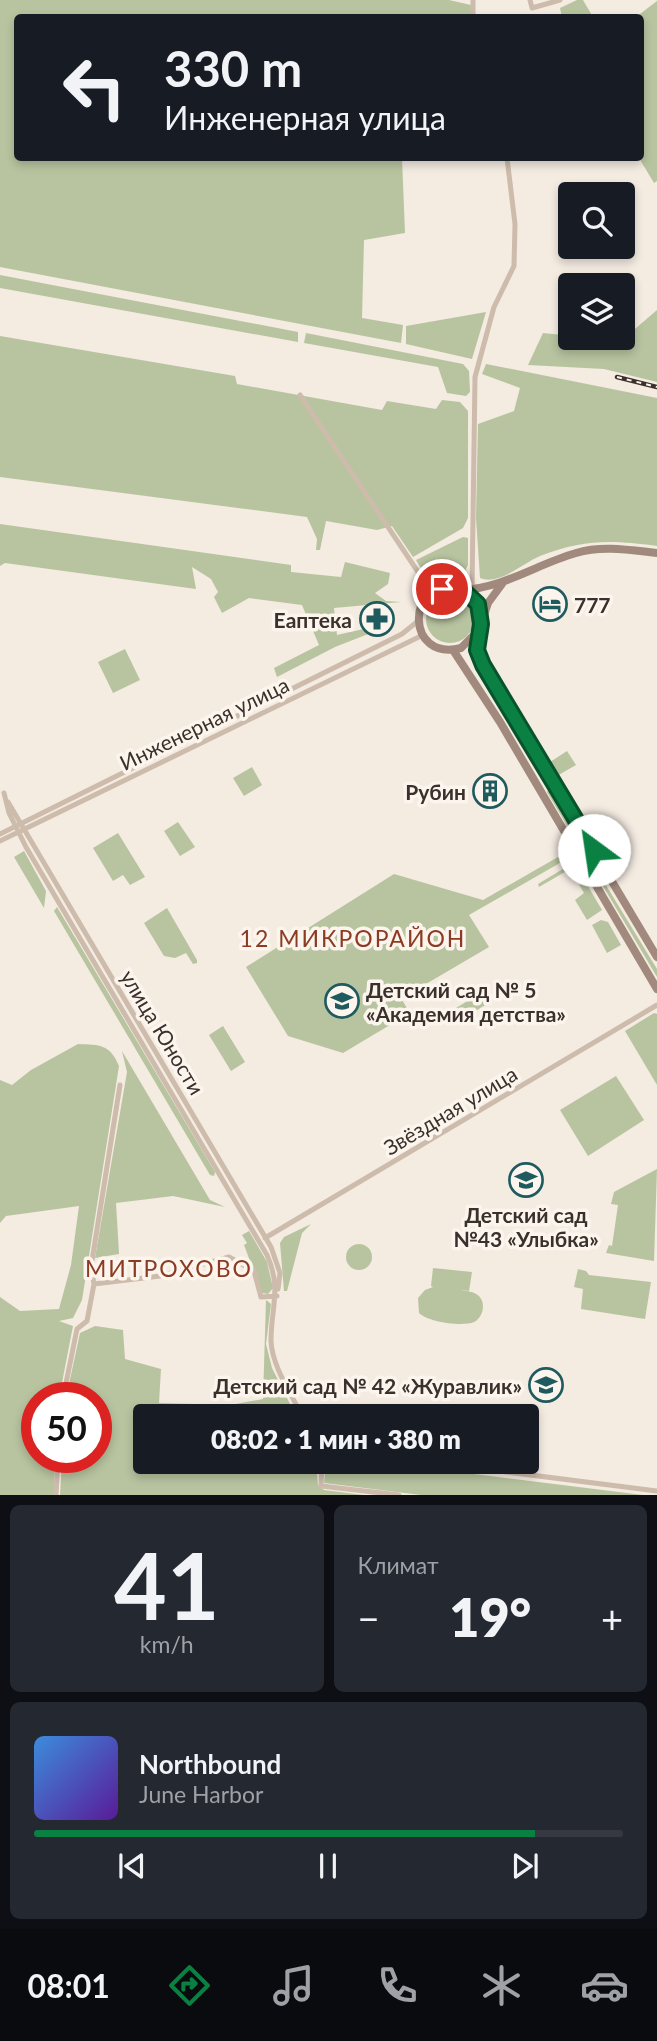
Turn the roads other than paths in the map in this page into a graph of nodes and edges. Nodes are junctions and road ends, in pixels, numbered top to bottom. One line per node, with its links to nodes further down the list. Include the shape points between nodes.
1 (530, 0): 2 (street, via 532,8)
2 (560, 0)
3 (507, 161): 7 (street, via 514,266 494,307 475,379)
4 (300, 395): 8 (street)
5 (657, 553): 6 (main road, via 587,550)
6 (504, 582): 7 (main road); 10 (main road, via 488,603)
7 (467, 590): 8 (main road, via 449,587); 10 (main road, via 478,604)
8 (435, 591): 9 (main road, Инженерная улица, via 421,606)
9 (418, 621): 11 (main road); 14 (street, Инженерная улица, via 402,634)
10 (480, 627): 12 (main road, via 469,644); 18 (main road, via 477,650 483,665)
11 (423, 635): 12 (main road, via 433,645); 15 (street, Инженерная улица)
12 (453, 650): 19 (main road)
13 (0, 785): 14 (street, улица Юности)
14 (18, 825): 15 (street, улица Юности); 16 (street, Инженерная улица)
15 (22, 831): 17 (street, Инженерная улица); 22 (street, улица Юности); 23 (street, улица Юности)
16 (0, 834)
17 (0, 841)
18 (657, 957)
19 (657, 989)
20 (657, 1006): 22 (street, Звёздная улица)
21 (121, 1085): 24 (street, via 91,1267)
22 (266, 1237): 23 (street, Звёздная улица); 25 (street, улица Юности, via 280,1273)
23 (259, 1241): 25 (street, улица Юности, via 270,1262)
24 (93, 1284): 25 (street, via 160,1276 229,1256 254,1271 261,1297); 26 (street, via 87,1321 77,1329)
25 (277, 1294): 27 (street, улица Юности, via 271,1342)
26 (66, 1382)
27 (296, 1404)
28 (57, 1473): 32 (street)
29 (321, 1474): 33 (street, via 321,1486)
30 (523, 1474): 31 (street)
31 (657, 1491)
32 (56, 1495)
33 (399, 1495)

